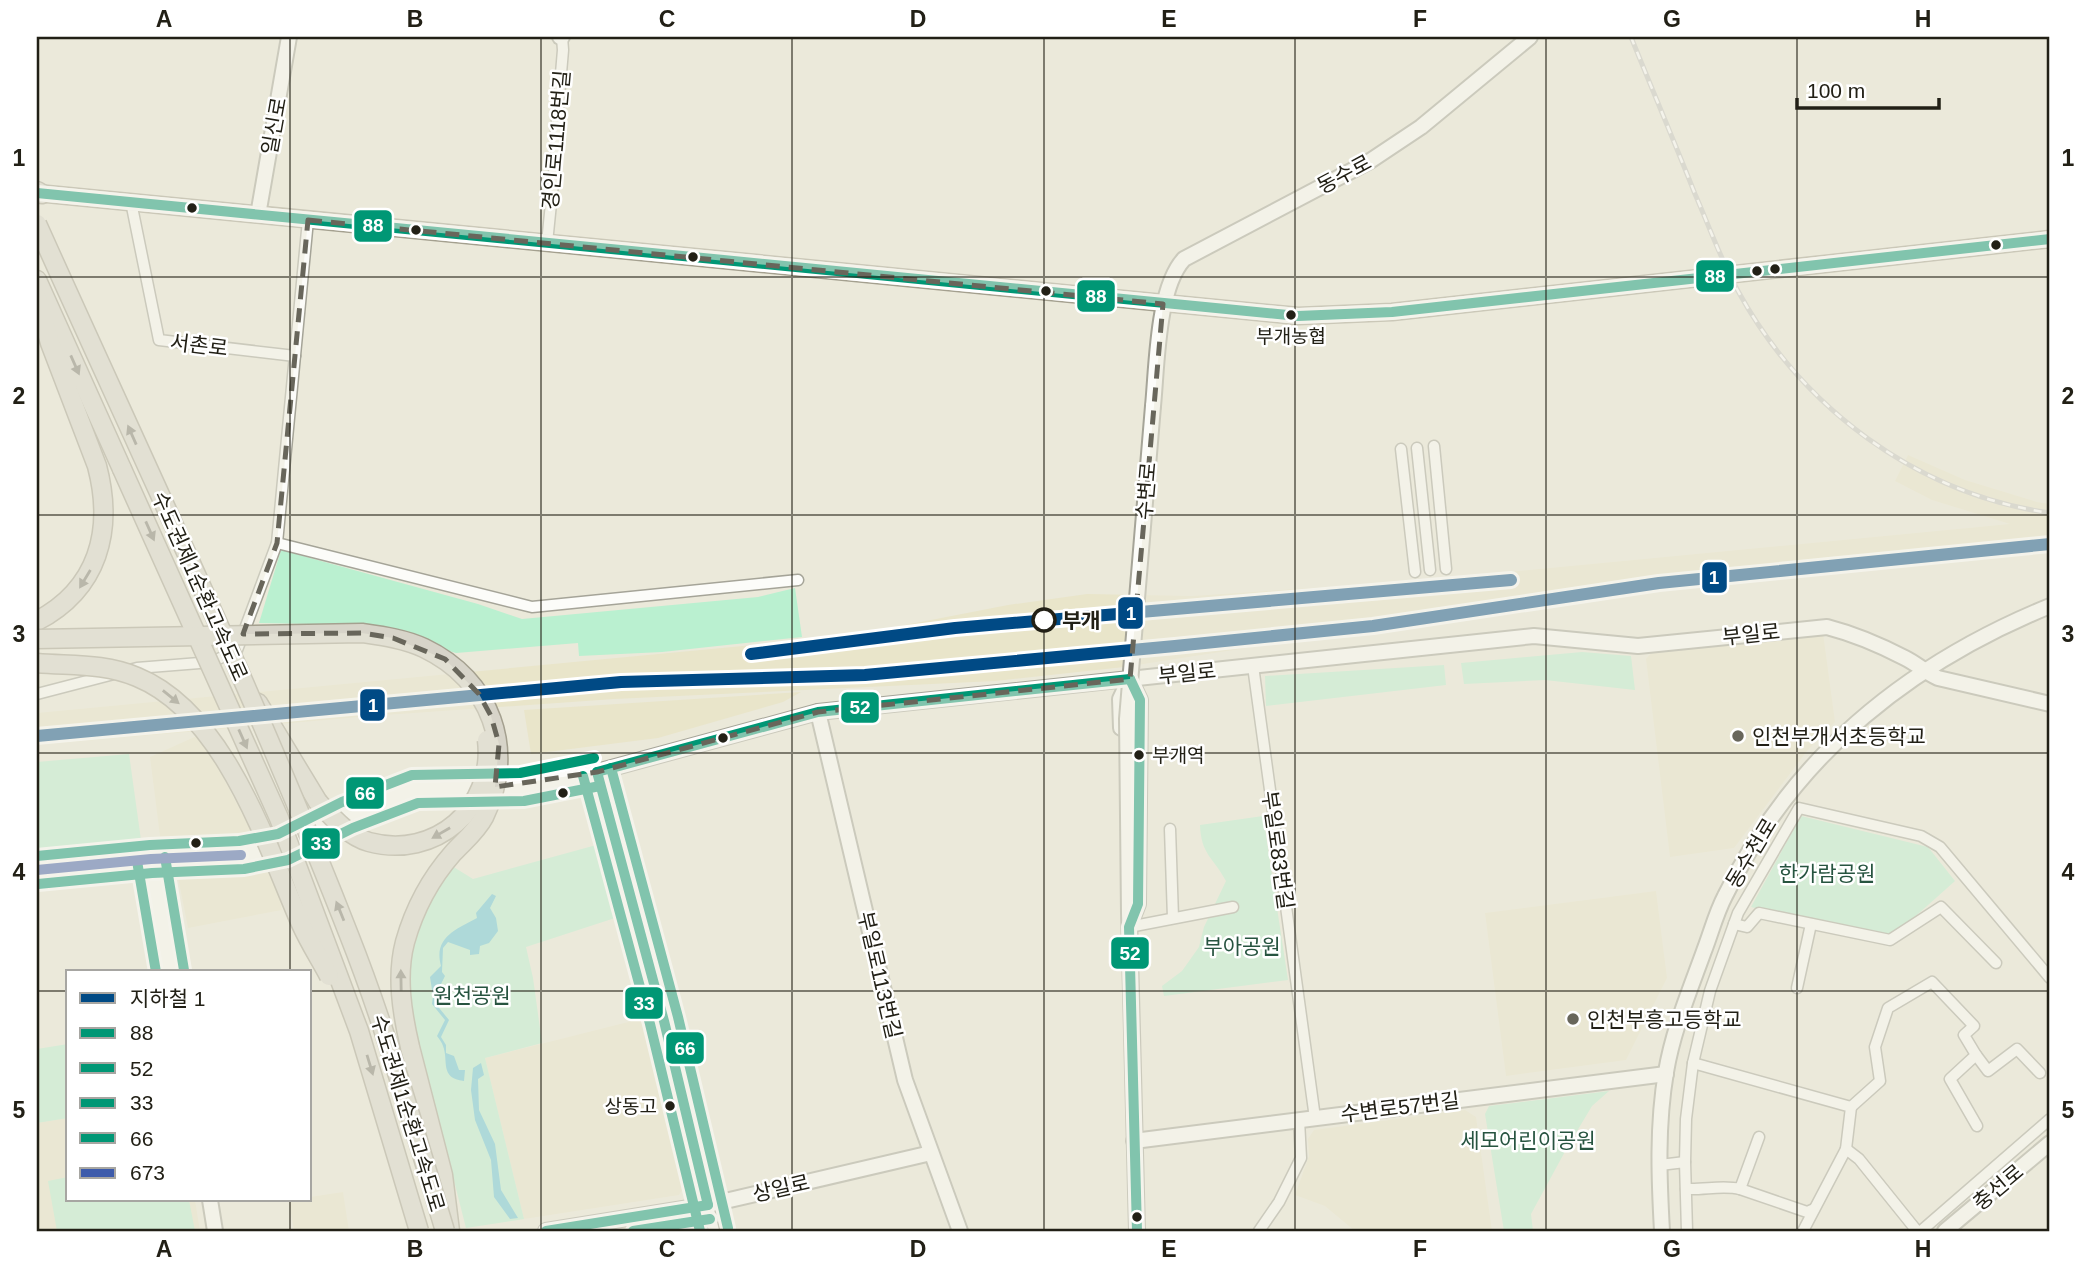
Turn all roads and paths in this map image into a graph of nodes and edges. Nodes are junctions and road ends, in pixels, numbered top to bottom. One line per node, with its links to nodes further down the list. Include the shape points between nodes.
1 (289, 37): 6 (street, 일신로)
2 (561, 37): 10 (street, 경인로1118번길)
3 (1530, 37): 13 (street, 동수로, via 1421,127 1370,162 1184,259)
4 (38, 193): 5 (main road)
5 (131, 202): 6 (main road); 14 (street, 서촌로, via 159,340)
6 (258, 215): 7 (main road)
7 (308, 220): 10 (main road); 14 (street)
8 (37, 224): 30 (highway, 수도권제1순환고속도로, one-way to 8, bridge)
9 (2050, 239): 13 (main road, via 1372,313 1298,316)
10 (547, 243): 13 (main road)
11 (37, 280): 48 (highway, 수도권제1순환고속도로, one-way to 48, bridge, via 279,818)
12 (37, 298): 24 (highway, one-way to 24, via 97,466 103,512 102,534 88,577 75,594)
13 (1163, 304): 41 (street, 수변로, bridge, via 1126,719)
14 (295, 356): 18 (street)
15 (1434, 446): 19 (street)
16 (1417, 448): 20 (street)
17 (1401, 449): 21 (street)
18 (277, 543): 22 (street, via 532,607); 32 (street, via 237,650 212,662 137,667)
19 (1446, 569)
20 (1430, 570)
21 (1415, 572)
22 (798, 580)
23 (2050, 607): 29 (street, 동수천로, via 2000,627)
24 (37, 621)
25 (37, 639): 72 (highway, one-way to 25, bridge, via 443,1175 404,1020 401,966 420,903 452,854 482,820 494,793 499,744 479,694 454,667 422,647 362,633)
26 (37, 648): 30 (highway, one-way to 30, bridge, via 320,642 392,646 445,671 474,704 483,723 487,752 478,796 444,834 393,846 366,841 340,825 318,802)
27 (37, 663): 48 (highway, one-way to 48, bridge, via 86,665 138,677 166,692 191,715 212,739 262,828 302,927)
28 (1253, 666): 29 (street, 부일로, via 1534,636 1638,646 1827,627 1908,659); 31 (street, 부일로); 54 (street, 부일로83번길)
29 (1924, 672): 33 (street, 부일로); 52 (street, 동수천로, via 1869,710 1830,747 1764,827 1724,898 1685,1003)
30 (241, 676): 72 (highway, 수도권제1순환고속도로, one-way to 30, bridge, via 350,937)
31 (1130, 679): 34 (street, 부일로); 41 (street, 수변로, via 1120,699 1124,916)
32 (37, 694)
33 (2050, 704)
34 (818, 712): 35 (street, 부일로); 62 (street, 부일로113번길, via 905,1080)
35 (597, 772): 37 (street, 부일로, via 522,787 415,789 346,815 283,847 241,855); 68 (street)
36 (1170, 829): 40 (street)
37 (151, 859): 38 (street, 부일로); 45 (street)
38 (37, 870)
39 (1233, 907): 40 (street)
40 (1173, 918): 41 (street)
41 (1129, 920): 59 (street, 수변로)
42 (1734, 923): 43 (street, via 1746,927 1759,913); 46 (street, via 1799,808 1806,809 1921,835 1940,848); 50 (street, via 1710,991)
43 (1811, 924): 44 (street, via 1890,940 1941,907); 47 (street)
44 (1996, 963)
45 (170, 970)
46 (2050, 978)
47 (1797, 988)
48 (359, 1031): 71 (highway, 수도권제1순환고속도로, one-way to 71, bridge)
49 (1976, 1055): 51 (street, via 1988,1070 2017,1049); 53 (street, via 1964,1035 1974,1026 1931,982 1888,1008 1875,1047 1880,1081); 57 (street, via 1950,1079)
50 (1693, 1063): 53 (street); 63 (street)
51 (2040, 1073)
52 (1666, 1074): 54 (street, 수변로57번길); 64 (street, 동수천로)
53 (1852, 1107): 61 (street)
54 (1315, 1118): 56 (street, 수변로57번길)
55 (2050, 1118): 81 (street)
56 (1299, 1120): 59 (street, 수변로57번길); 77 (street, via 1301,1158)
57 (1977, 1126)
58 (1759, 1138): 66 (street)
59 (1134, 1141): 76 (street, 수변로)
60 (2050, 1143): 82 (street, 충선로)
61 (1846, 1149): 69 (street); 81 (street)
62 (931, 1153): 68 (street, 상일로); 75 (street, 부일로113번길)
63 (1685, 1162): 64 (street); 65 (street)
64 (1660, 1165): 78 (street, 동수천로)
65 (1686, 1189): 66 (street); 79 (street)
66 (1740, 1189): 69 (street, via 1807,1212)
67 (210, 1202): 70 (street)
68 (708, 1205): 73 (street, 상일로); 74 (street)
69 (1814, 1209): 80 (street)
70 (215, 1231)
71 (419, 1231)
72 (448, 1231)
73 (546, 1231)
74 (714, 1231)
75 (960, 1231)
76 (1137, 1231)
77 (1259, 1231)
78 (1662, 1231)
79 (1687, 1231)
80 (1804, 1231)
81 (1919, 1231)
82 (1945, 1231)

